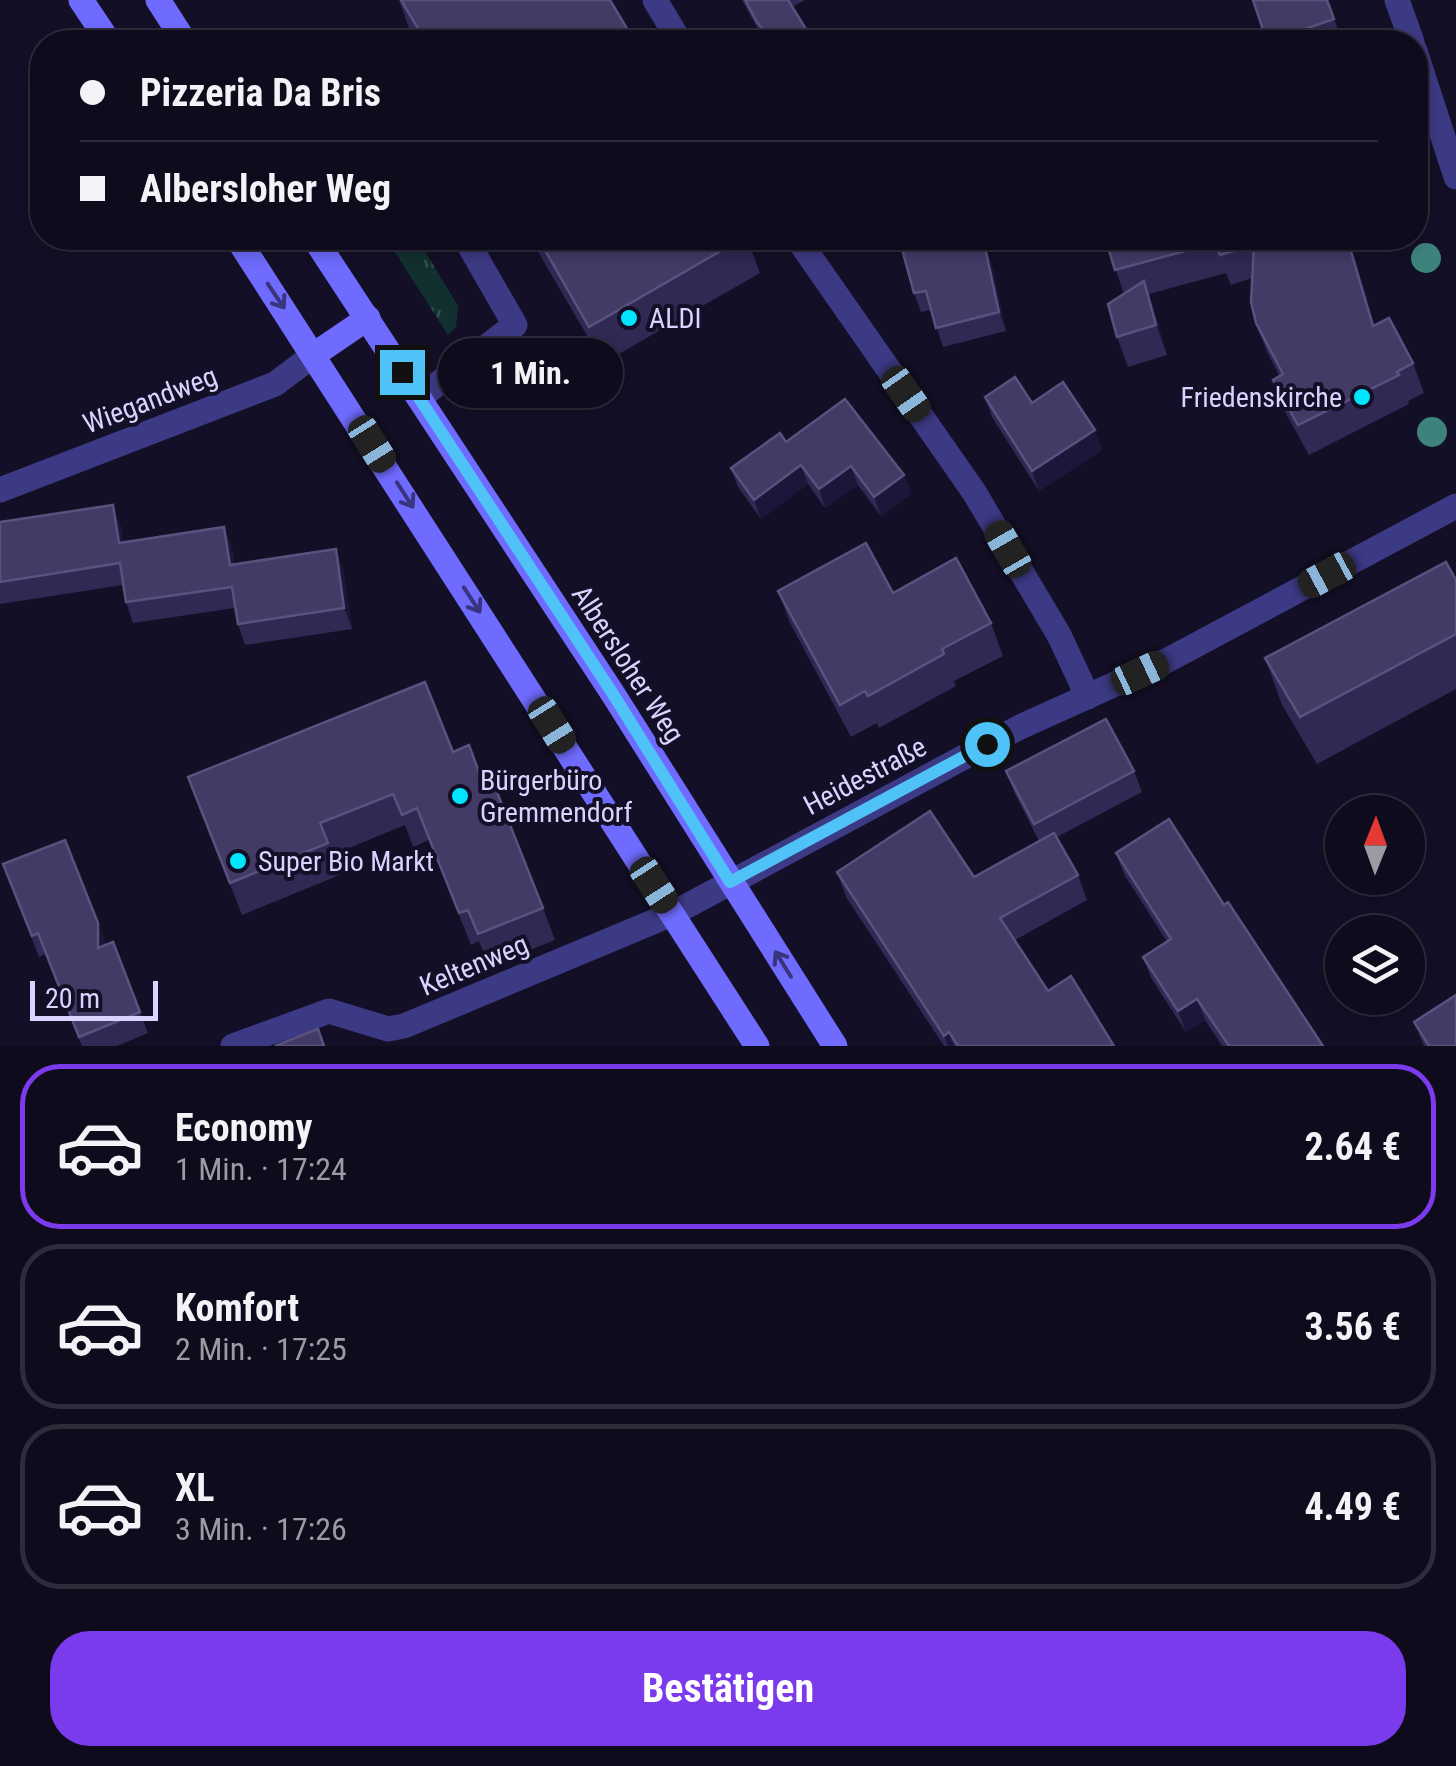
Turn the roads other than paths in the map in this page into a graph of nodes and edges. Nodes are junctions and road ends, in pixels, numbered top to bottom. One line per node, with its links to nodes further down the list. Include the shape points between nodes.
1 (81, 0): 5 (main road)
2 (158, 0): 6 (main road)
3 (655, 0): 7 (street)
4 (1397, 0): 8 (street)
5 (102, 30)
6 (177, 30)
7 (673, 30)
8 (1408, 30)
9 (1428, 91): 10 (street)
10 (1456, 177)
11 (244, 250): 16 (main road, one-way to 16)
12 (322, 250): 15 (main road, Albersloher Weg)
13 (472, 250): 17 (street, via 515,325)
14 (805, 250): 20 (street, via 974,492 1059,634)
15 (368, 318): 16 (main road); 17 (main road, Albersloher Weg)
16 (315, 354): 18 (street, Wiegandweg, via 275,384); 22 (main road, one-way to 22)
17 (419, 398): 21 (main road, Albersloher Weg)
18 (0, 490)
19 (1456, 506): 20 (street, Heidestraße)
20 (1088, 697): 21 (street, Heidestraße, via 1020,726)
21 (730, 882): 22 (street, Keltenweg); 25 (main road, Albersloher Weg, one-way to 21)
22 (672, 914): 23 (street, Keltenweg, via 404,1026 388,1029 330,1011); 24 (main road)
23 (233, 1046)
24 (757, 1046)
25 (835, 1046)

